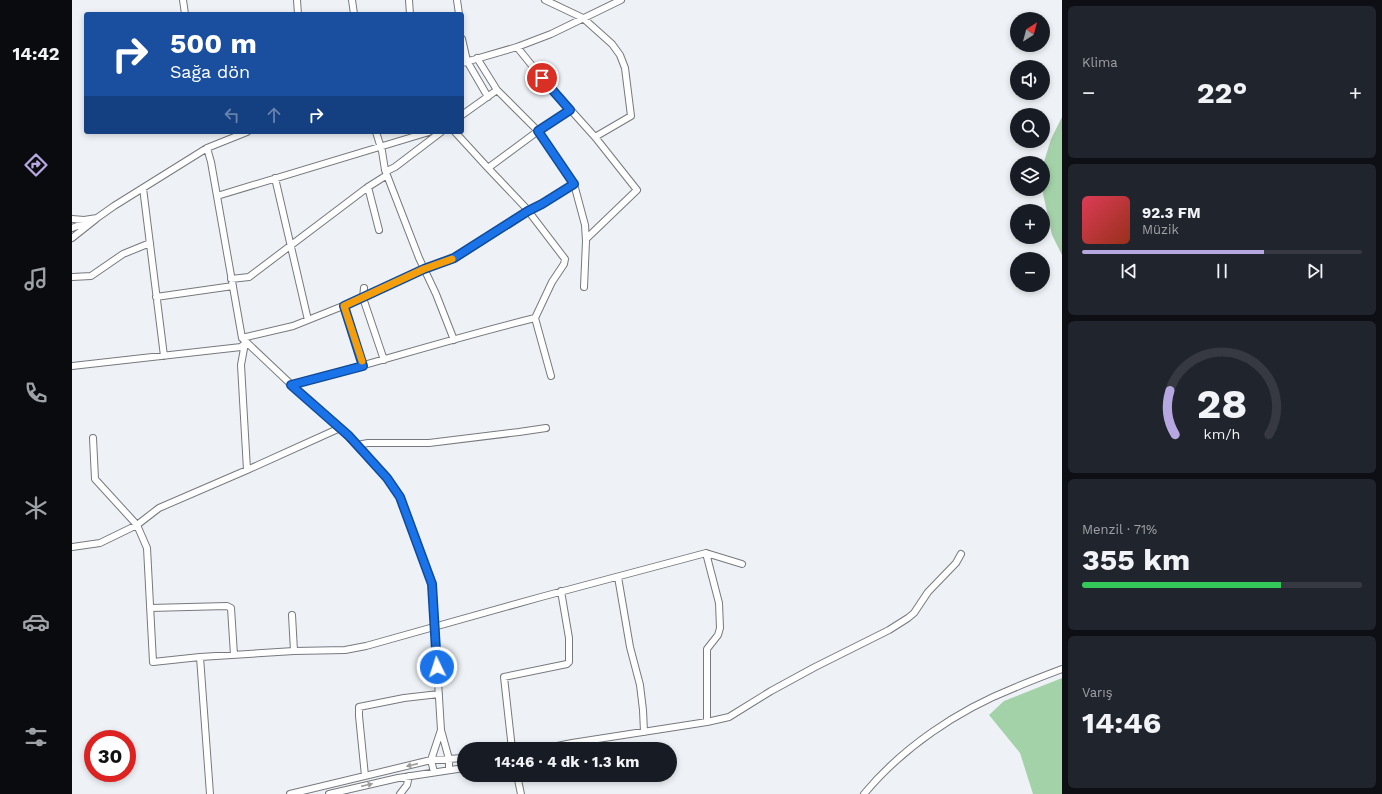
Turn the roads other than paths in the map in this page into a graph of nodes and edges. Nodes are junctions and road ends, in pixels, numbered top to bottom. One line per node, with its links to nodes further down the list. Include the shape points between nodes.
1 (184, 0): 9 (street)
2 (297, 0): 10 (street)
3 (352, 0): 11 (street)
4 (409, 0): 5 (street); 12 (street)
5 (412, 0)
6 (457, 0): 13 (street)
7 (545, 0): 14 (street)
8 (621, 0): 14 (street)
9 (185, 12)
10 (298, 12)
11 (354, 12)
12 (410, 12)
13 (459, 12)
14 (583, 18): 15 (street); 28 (street, via 612,44 620,55 625,68 631,115)
15 (517, 47): 16 (street); 20 (street)
16 (477, 58): 17 (street); 18 (street)
17 (464, 62): 19 (street)
18 (496, 90): 19 (street); 22 (street)
19 (488, 97): 21 (street)
20 (570, 110): 22 (street); 28 (street)
21 (464, 114)
22 (538, 131): 31 (street); 34 (street)
23 (242, 134): 30 (street)
24 (377, 134): 29 (street)
25 (423, 134): 29 (street)
26 (438, 134): 32 (street)
27 (458, 134): 31 (street)
28 (595, 137): 44 (street, via 637,190)
29 (381, 146): 32 (street); 33 (street)
30 (207, 148): 36 (street); 37 (street)
31 (488, 168): 38 (street)
32 (386, 172): 35 (street); 47 (street)
33 (275, 178): 37 (street); 46 (street)
34 (574, 184): 38 (street); 44 (street, via 585,225)
35 (368, 187): 42 (street); 46 (street)
36 (143, 188): 39 (street); 45 (street)
37 (217, 196): 49 (street)
38 (528, 211): 47 (street, via 454,258); 56 (street, via 565,258)
39 (97, 218): 40 (street); 41 (street); 43 (street)
40 (72, 219)
41 (72, 228)
42 (379, 230)
43 (72, 238)
44 (586, 239): 51 (street)
45 (150, 243): 48 (street, via 123,254 90,276); 53 (street)
46 (291, 245): 49 (street, via 249,277); 57 (street)
47 (424, 269): 54 (street); 59 (street)
48 (72, 277)
49 (232, 279): 50 (street)
50 (233, 286): 53 (street); 58 (street)
51 (584, 287)
52 (364, 288): 54 (street)
53 (156, 297): 60 (street)
54 (363, 298): 55 (street); 61 (street)
55 (344, 306): 57 (street); 63 (street)
56 (535, 318): 59 (street); 64 (street)
57 (308, 320): 58 (street)
58 (244, 340): 60 (street, via 241,347); 65 (street); 70 (street, via 241,365)
59 (454, 340): 61 (street)
60 (164, 356): 62 (street)
61 (384, 360): 63 (street)
62 (72, 366)
63 (363, 366): 65 (street)
64 (551, 376)
65 (291, 385): 66 (street)
66 (340, 428): 69 (street); 70 (street)
67 (546, 428): 69 (street, via 429,443)
68 (93, 438): 71 (street, via 95,479)
69 (357, 445): 80 (street, via 387,478 400,497 432,584)
70 (247, 470): 71 (street, via 159,508)
71 (137, 525): 72 (street, via 100,543); 78 (street, via 147,548)
72 (72, 547)
73 (706, 553): 75 (street); 76 (street); 86 (street, via 718,603 720,628 718,636 708,649)
74 (961, 554): 86 (street, via 908,618 771,691 729,717)
75 (742, 564)
76 (618, 577): 77 (street); 88 (street, via 630,647 640,685)
77 (561, 591): 80 (street); 89 (street, via 569,638 569,662 504,677)
78 (150, 608): 82 (street, via 231,608); 83 (street, via 152,662)
79 (292, 615): 81 (street)
80 (434, 626): 81 (street, via 345,650); 85 (street)
81 (294, 651): 82 (street)
82 (234, 655): 83 (street)
83 (200, 657): 100 (street)
84 (1062, 669): 105 (street, via 1012,688 974,707 920,740)
85 (439, 694): 87 (street); 97 (street, via 359,707)
86 (707, 722): 88 (street)
87 (441, 730): 92 (street); 93 (street)
88 (644, 732): 90 (street)
89 (511, 742)
90 (584, 742)
91 (457, 758): 92 (street)
92 (449, 759): 93 (street); 95 (street)
93 (431, 760): 96 (street); 97 (street, one-way to 97)
94 (457, 769): 95 (street)
95 (449, 770): 96 (street)
96 (434, 772): 98 (street)
97 (365, 776): 101 (street)
98 (409, 776): 102 (street, one-way to 98); 103 (street, via 407,785)
99 (518, 782): 104 (street)
100 (210, 794)
101 (290, 794)
102 (329, 794)
103 (400, 794)
104 (521, 794)
105 (864, 794)

